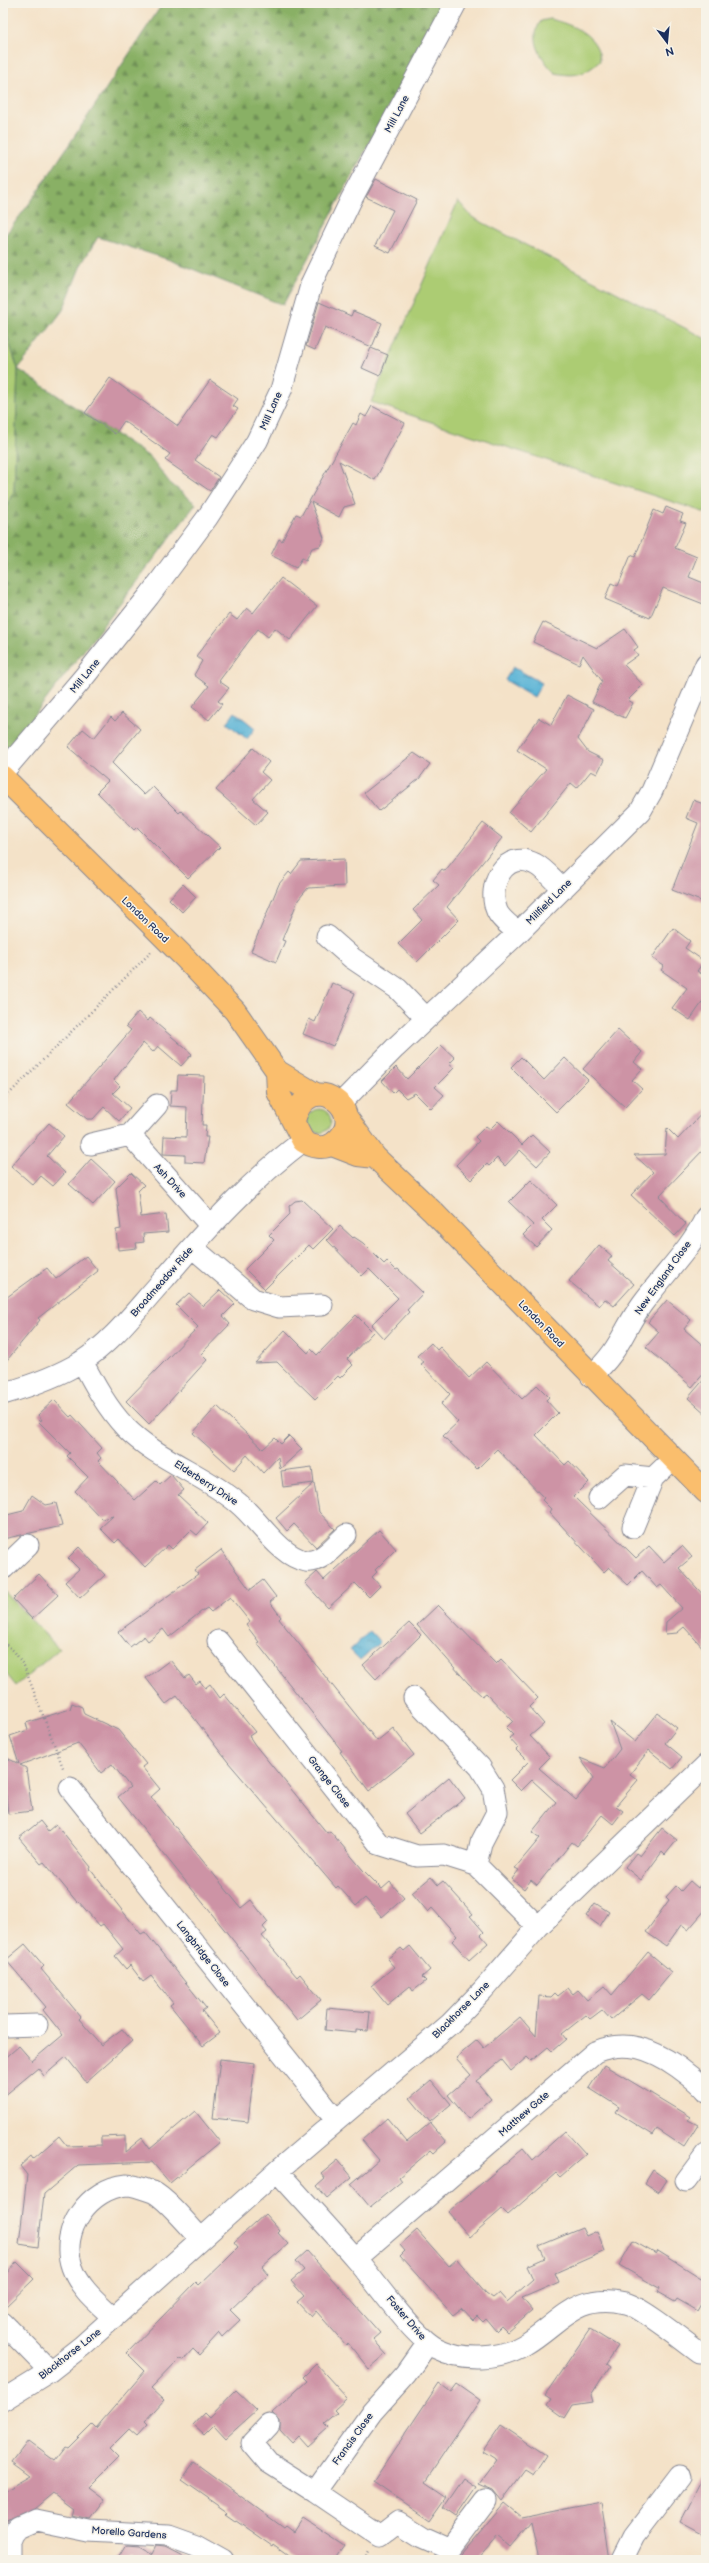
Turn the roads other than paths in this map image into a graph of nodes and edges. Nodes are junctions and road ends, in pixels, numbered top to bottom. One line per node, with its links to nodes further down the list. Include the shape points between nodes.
1 (456, 3): 3 (street, Mill Lane, via 351,200 312,282 281,390 257,441 207,518 149,596)
2 (706, 664): 5 (street, Millfield Lane, via 652,791 640,812)
3 (3, 772)
4 (3, 777): 9 (main road, London Road, via 235,1011)
5 (562, 889): 6 (street, Millfield Lane); 6 (street, via 536,864 528,861 514,862 503,868 492,891 494,903 497,912)
6 (518, 933): 8 (street, Millfield Lane)
7 (328, 936): 8 (street, via 352,958 398,989)
8 (426, 1018): 12 (street, Millfield Lane)
9 (277, 1071): 10 (main road, London Road); 13 (main road, via 278,1092)
10 (317, 1095): 12 (main road, London Road, via 328,1096); 13 (main road, via 303,1101 297,1108)
11 (157, 1105): 14 (street)
12 (343, 1111): 17 (main road, via 346,1127 341,1138); 18 (main road, London Road)
13 (294, 1120): 15 (main road, via 294,1128)
14 (130, 1135): 16 (street); 20 (street, Ash Drive)
15 (303, 1141): 17 (main road, via 310,1146 322,1148); 20 (street, Broadmeadow Ride, via 251,1186)
16 (91, 1144)
17 (332, 1144): 18 (main road, via 358,1156)
18 (375, 1157): 24 (main road, London Road, via 433,1212)
19 (706, 1217): 24 (street, New England Close, via 693,1238 641,1305 608,1362)
20 (211, 1226): 21 (street, Broadmeadow Ride)
21 (192, 1247): 22 (street, via 253,1299 279,1307); 23 (street, Broadmeadow Ride, via 118,1332)
22 (322, 1305)
23 (82, 1362): 25 (street, Broadmeadow Ride, via 55,1376); 31 (street, Elderberry Drive, via 103,1399 125,1427 144,1443 238,1502 287,1553 300,1559 313,1560 323,1556)
24 (591, 1376): 26 (main road, London Road)
25 (3, 1394)
26 (673, 1459): 27 (street); 28 (main road, London Road)
27 (653, 1478): 29 (street, via 625,1475); 30 (street)
28 (706, 1492)
29 (598, 1498)
30 (633, 1527)
31 (346, 1535)
32 (28, 1545): 33 (street)
33 (3, 1568)
34 (218, 1641): 38 (street, Grange Close, via 379,1844 417,1856 444,1855)
35 (414, 1698): 38 (street, via 480,1767 494,1788 497,1812 481,1843)
36 (706, 1765): 39 (street, Blackhorse Lane)
37 (70, 1788): 43 (street, Langbridge Close)
38 (476, 1865): 39 (street, Grange Close)
39 (538, 1926): 43 (street, Blackhorse Lane, via 450,2024)
40 (4, 2022): 41 (street)
41 (37, 2025)
42 (706, 2091): 48 (street, Matthew Gate, via 696,2080 651,2050 626,2045 595,2052)
43 (336, 2120): 45 (street, Blackhorse Lane)
44 (706, 2154): 46 (street)
45 (277, 2171): 47 (street, Blackhorse Lane); 48 (street, Foster Drive)
46 (686, 2181)
47 (201, 2239): 49 (street, Blackhorse Lane); 49 (street, via 154,2193 128,2185 99,2194 84,2208 72,2226 71,2265 80,2285)
48 (356, 2258): 51 (street, Foster Drive)
49 (114, 2318): 53 (street, Blackhorse Lane)
50 (3, 2323): 53 (street)
51 (428, 2343): 52 (street, Foster Drive, via 438,2349 463,2356 497,2355 523,2346 575,2307 598,2301 614,2301 627,2303); 57 (street, Francis Close, via 406,2374 372,2412)
52 (700, 2353)
53 (50, 2371): 54 (street, Blackhorse Lane)
54 (3, 2400)
55 (269, 2425): 57 (street, via 252,2443 268,2462)
56 (680, 2476): 61 (street, via 634,2536)
57 (315, 2492): 58 (street, via 380,2536 398,2522 422,2537 449,2549)
58 (486, 2500)
59 (10, 2560): 60 (street, Morello Gardens, via 10,2541 13,2534 18,2528 36,2520 89,2531 168,2535 196,2544)
60 (223, 2560)
61 (622, 2560)

